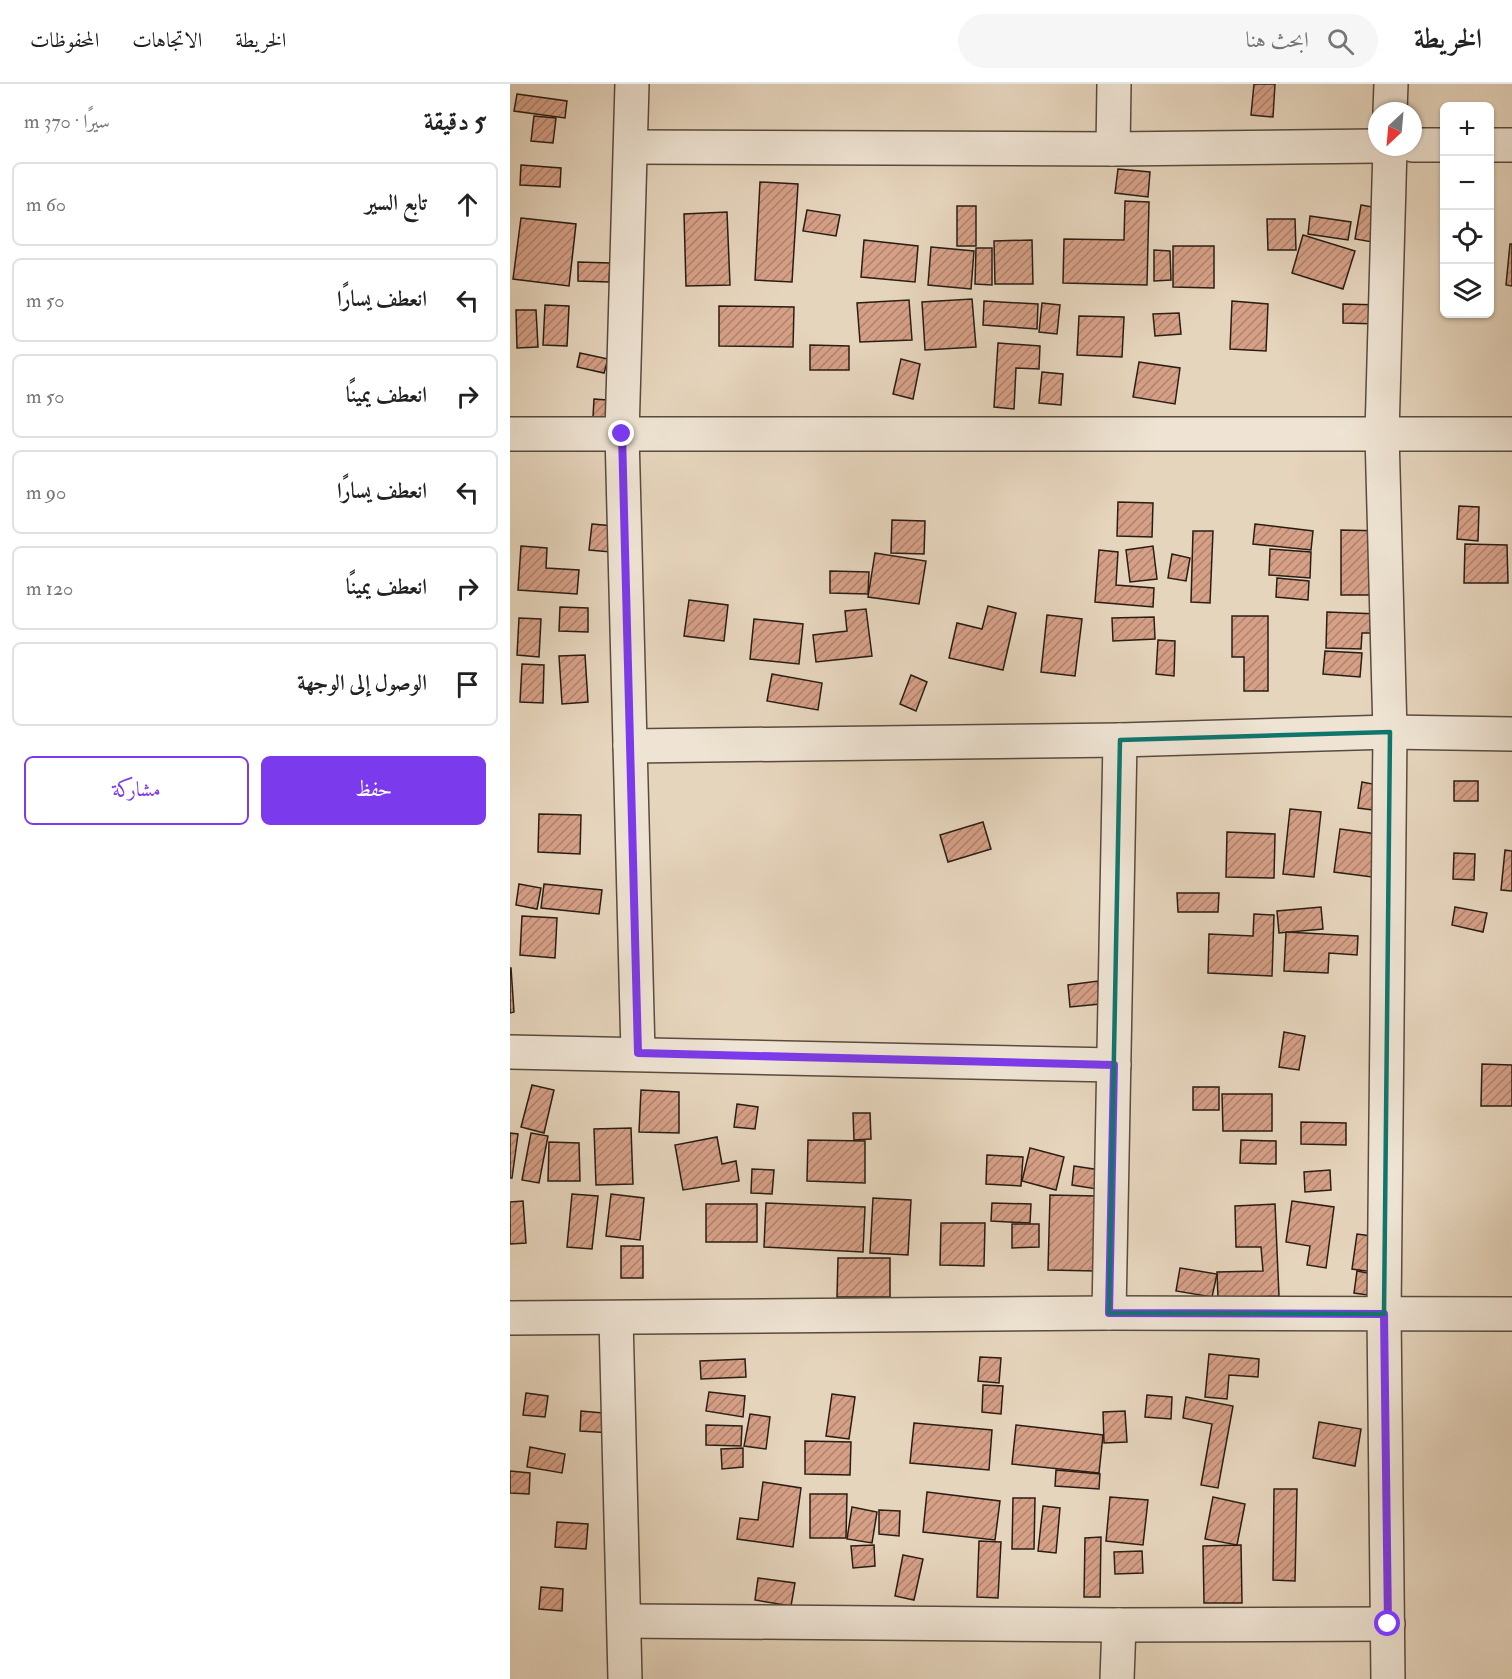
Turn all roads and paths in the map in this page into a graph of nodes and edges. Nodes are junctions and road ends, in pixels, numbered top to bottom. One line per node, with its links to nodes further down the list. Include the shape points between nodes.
1 (633, 84): 10 (street)
2 (1114, 84): 11 (street)
3 (1391, 84): 4 (street)
4 (1390, 102)
5 (1422, 145): 6 (street)
6 (1440, 145)
7 (1494, 145): 8 (street)
8 (1512, 145)
9 (1368, 146): 11 (street)
10 (631, 147): 11 (street); 14 (street)
11 (1113, 149)
12 (1390, 156): 15 (street)
13 (510, 434): 14 (street)
14 (622, 434): 15 (street); 20 (street)
15 (1382, 434): 16 (street); 17 (street)
16 (1512, 434)
17 (1390, 732): 18 (street); 19 (street); 25 (street)
18 (1512, 734)
19 (1120, 741): 20 (street); 23 (street)
20 (630, 746): 22 (street)
21 (510, 1052): 22 (street)
22 (638, 1053): 23 (street)
23 (1114, 1065): 24 (street)
24 (1109, 1313): 25 (street); 28 (street)
25 (1384, 1314): 26 (street); 30 (street)
26 (1512, 1314)
27 (510, 1318): 28 (street)
28 (616, 1318): 29 (street)
29 (625, 1621): 31 (street); 32 (street)
30 (1388, 1624): 31 (street); 34 (street)
31 (1119, 1625): 33 (street)
32 (625, 1679)
33 (1118, 1679)
34 (1389, 1679)

